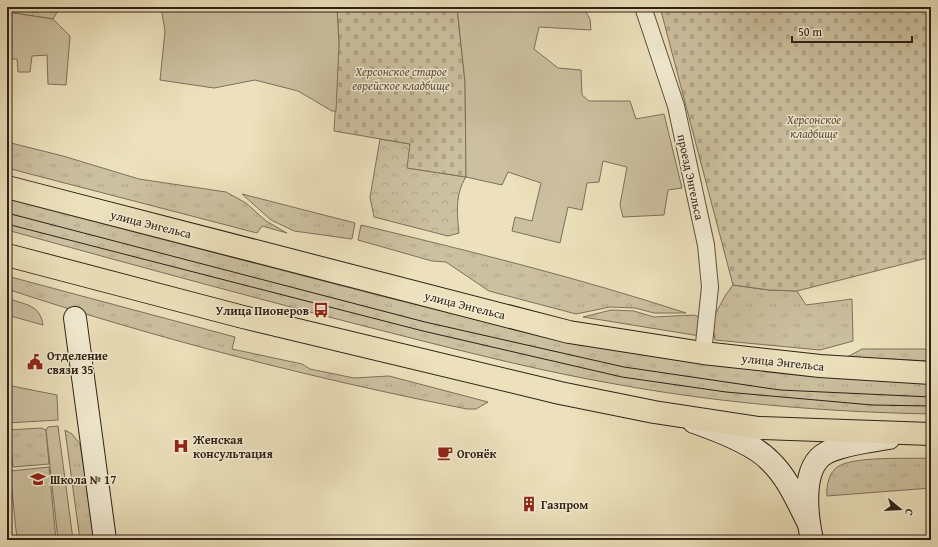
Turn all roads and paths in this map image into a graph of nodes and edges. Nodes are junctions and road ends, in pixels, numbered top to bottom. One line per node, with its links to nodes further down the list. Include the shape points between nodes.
1 (643, 7): 5 (street, проезд Энгельса, via 676,106 706,245 710,287)
2 (7, 187): 5 (main road, улица Энгельса, via 569,332)
3 (7, 255): 7 (main road, via 243,317 553,392)
4 (75, 318): 10 (main road)
5 (703, 353): 6 (main road, улица Энгельса, via 820,366)
6 (931, 373)
7 (654, 412): 8 (main road, via 759,428); 9 (main road, via 695,422 752,447 770,461 783,476)
8 (921, 434): 9 (main road, via 859,443 826,453 816,463 811,476 807,498)
9 (811, 532)
10 (105, 540)

